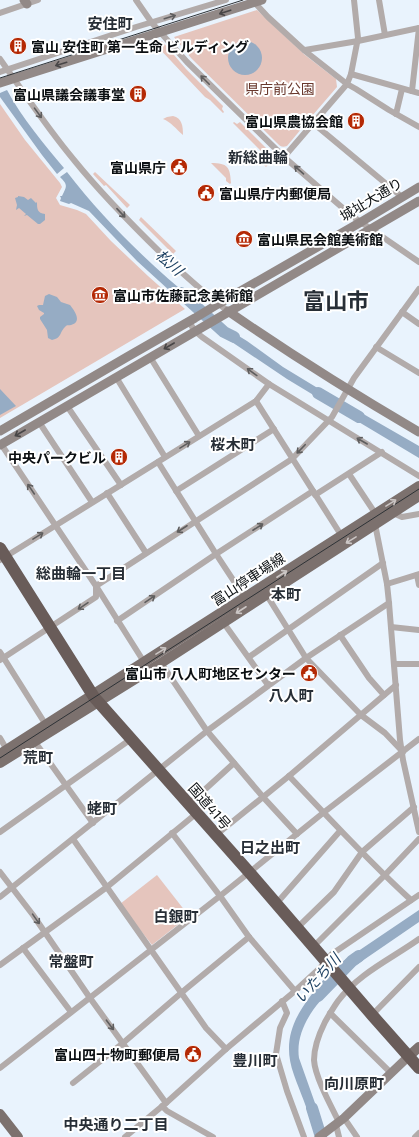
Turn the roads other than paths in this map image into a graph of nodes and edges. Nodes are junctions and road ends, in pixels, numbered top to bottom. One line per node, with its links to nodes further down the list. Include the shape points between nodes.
1 (38, 0): 7 (street)
2 (136, 0): 9 (street)
3 (226, 0): 9 (street, one-way to 3)
4 (354, 0): 13 (street)
5 (379, 0): 12 (street)
6 (256, 1): 11 (street, one-way to 11); 14 (street, via 268,17)
7 (26, 2): 8 (street)
8 (0, 13)
9 (152, 23): 11 (street); 16 (street)
10 (419, 28): 12 (street); 23 (street)
11 (162, 32): 19 (street, one-way to 19); 28 (street, one-way to 11, via 187,62)
12 (385, 35): 13 (street)
13 (358, 41): 14 (street); 18 (street)
14 (305, 50): 21 (street)
15 (0, 59): 16 (street)
16 (8, 70): 17 (street); 19 (street)
17 (0, 72)
18 (350, 74): 21 (street); 22 (street)
19 (14, 78): 20 (street); 36 (street, one-way to 36, via 74,160 111,202)
20 (2, 82)
21 (347, 84): 25 (street); 26 (street)
22 (402, 89): 23 (street); 25 (street)
23 (412, 91): 24 (street)
24 (419, 93)
25 (396, 114): 27 (street)
26 (313, 123): 28 (street); 30 (street)
27 (419, 127)
28 (284, 157): 32 (street, one-way to 28)
29 (419, 187): 30 (street, 城址大通り)
30 (402, 197): 32 (street, 城址大通り)
31 (419, 201): 33 (street, 城址大通り)
32 (361, 222): 33 (street); 36 (street, 城址大通り)
33 (370, 228): 34 (street); 38 (street, 城址大通り)
34 (419, 262)
35 (419, 289): 37 (street)
36 (215, 305): 38 (street); 39 (street, 城址大通り)
37 (402, 312): 40 (street); 42 (street)
38 (226, 313): 41 (street, 城址大通り); 47 (street)
39 (192, 320): 41 (street); 53 (street, 城址大通り)
40 (419, 324)
41 (199, 329): 43 (street, 城址大通り, one-way to 43); 46 (street, one-way to 41)
42 (376, 347): 44 (street); 47 (street)
43 (150, 357): 45 (street, 城址大通り); 55 (street)
44 (419, 373)
45 (116, 377): 49 (street, 城址大通り); 58 (street)
46 (268, 384): 48 (street); 50 (street)
47 (346, 392): 50 (street); 54 (street)
48 (256, 401): 52 (street); 55 (street)
49 (67, 406): 51 (street, 城址大通り); 63 (street)
50 (329, 421): 57 (street, one-way to 50); 59 (street, one-way to 59)
51 (39, 422): 56 (street, 城址大通り, one-way to 56); 69 (street)
52 (274, 429): 59 (street); 65 (street)
53 (0, 431)
54 (419, 432)
55 (199, 436): 58 (street, one-way to 55)
56 (1, 445): 75 (street, one-way to 56)
57 (382, 452): 61 (street); 62 (street)
58 (165, 457): 60 (street)
59 (292, 459): 67 (street); 73 (street)
60 (158, 462): 63 (street); 65 (street)
61 (349, 474): 67 (street); 71 (street)
62 (419, 476)
63 (121, 485): 66 (street)
64 (419, 486): 71 (main road, 富山停車場線, one-way to 64)
65 (176, 491): 73 (street)
66 (107, 493): 69 (street); 77 (street)
67 (314, 493): 76 (street); 78 (street, one-way to 67)
68 (419, 496): 70 (main road, 富山停車場線)
69 (92, 502): 75 (street)
70 (393, 513): 72 (street, via 402,517); 74 (main road, 富山停車場線)
71 (375, 514): 76 (main road, 富山停車場線)
72 (419, 514)
73 (195, 521): 77 (street, one-way to 77); 78 (street)
74 (376, 524): 80 (street); 85 (main road, 富山停車場線, one-way to 85)
75 (55, 526): 79 (street, one-way to 75); 84 (street)
76 (341, 535): 86 (main road, 富山停車場線, one-way to 76)
77 (146, 553): 84 (street)
78 (216, 554): 86 (street); 88 (street, one-way to 78)
79 (2, 555): 90 (highway, 国道41号)
80 (383, 563): 82 (street); 92 (street)
81 (418, 575): 82 (street); 83 (street)
82 (387, 584): 87 (street)
83 (419, 585)
84 (96, 586): 88 (street); 90 (street, one-way to 90, via 96,597)
85 (266, 594): 89 (main road, 富山停車場線, one-way to 89); 92 (street)
86 (245, 598): 98 (main road, 富山停車場線, one-way to 86)
87 (389, 603): 91 (street); 94 (street)
88 (118, 621): 98 (street)
89 (223, 622): 96 (street); 99 (main road, 富山停車場線)
90 (50, 627): 95 (street); 105 (highway, 国道41号)
91 (391, 627): 93 (street); 100 (street)
92 (288, 629): 96 (street); 97 (street)
93 (419, 630)
94 (340, 635): 97 (street); 104 (street, via 369,678)
95 (1, 656): 107 (street)
96 (249, 657): 102 (street)
97 (306, 658): 102 (street); 106 (street)
98 (144, 662): 105 (main road, 富山停車場線)
99 (161, 663): 105 (main road, 富山停車場線); 108 (street)
100 (394, 664): 101 (street); 103 (street)
101 (419, 664)
102 (268, 685): 108 (street)
103 (396, 685): 104 (street); 114 (street)
104 (384, 695): 106 (street)
105 (95, 699): 107 (main road); 110 (highway, 国道41号); 112 (main road)
106 (361, 715): 114 (street); 118 (street)
107 (46, 725): 113 (main road)
108 (207, 731): 116 (street); 117 (street)
109 (0, 738): 113 (street)
110 (131, 739): 117 (highway, 国道41号); 119 (street)
111 (419, 739): 114 (street)
112 (35, 742): 115 (main road); 119 (street)
113 (3, 752)
114 (403, 752): 121 (street); 123 (street)
115 (0, 763)
116 (234, 763): 120 (street); 122 (street)
117 (158, 770): 122 (highway, 国道41号); 124 (street)
118 (289, 776): 120 (street); 123 (street)
119 (65, 785): 124 (street); 126 (street)
120 (263, 797): 129 (street); 130 (street)
121 (414, 807): 127 (street); 133 (street)
122 (193, 809): 128 (street); 130 (highway, 国道41号)
123 (323, 813): 125 (street); 129 (street)
124 (92, 823): 131 (street)
125 (340, 831): 133 (street); 143 (street)
126 (0, 832)
127 (419, 832)
128 (172, 833): 137 (street); 140 (street)
129 (297, 834): 135 (street)
130 (216, 835): 135 (highway, 国道41号)
131 (73, 839): 137 (street); 138 (street)
132 (419, 839): 136 (street)
133 (362, 852): 136 (street); 144 (street, via 334,892)
134 (0, 872): 138 (street)
135 (249, 872): 140 (street); 143 (highway, 国道41号)
136 (384, 876): 142 (street); 148 (street)
137 (107, 887): 145 (street); 150 (street)
138 (12, 888): 141 (street); 145 (street, one-way to 145)
139 (419, 895): 142 (street)
140 (220, 896): 146 (street); 150 (street)
141 (0, 897)
142 (411, 900): 151 (street, via 332,954)
143 (276, 904): 144 (highway, 国道41号)
144 (297, 928): 148 (highway, 国道41号)
145 (45, 932): 149 (street); 157 (street)
146 (250, 937): 155 (street); 156 (street)
147 (419, 939): 154 (street)
148 (313, 947): 151 (highway, 国道41号)
149 (23, 948): 152 (street); 159 (street)
150 (151, 949): 156 (street); 157 (street)
151 (326, 961): 154 (highway, 国道41号); 155 (street)
152 (0, 965)
153 (419, 967): 161 (street)
154 (348, 987): 160 (street); 161 (highway, 国道41号)
155 (296, 990): 158 (street)
156 (181, 993): 162 (street); 164 (street, via 206,1028)
157 (90, 998): 159 (street); 162 (street, one-way to 162)
158 (282, 1001): 164 (street); 177 (street, via 287,1013 280,1028 276,1054)
159 (71, 1012): 166 (street)
160 (330, 1013): 168 (street); 172 (street, via 320,1033 314,1060)
161 (372, 1015): 165 (highway, 国道41号)
162 (124, 1043): 169 (street); 170 (street)
163 (419, 1047): 165 (main road)
164 (226, 1049): 170 (street)
165 (409, 1056): 167 (highway, 国道41号); 168 (street)
166 (0, 1068)
167 (419, 1068)
168 (391, 1074): 172 (street)
169 (73, 1083)
170 (164, 1104): 175 (street); 176 (street, via 167,1111)
171 (0, 1114): 174 (main road)
172 (337, 1123): 178 (street); 179 (street); 180 (street)
173 (419, 1133): 181 (street)
174 (18, 1137)
175 (125, 1137)
176 (213, 1137)
177 (304, 1137)
178 (319, 1137)
179 (339, 1137)
180 (357, 1137)
181 (415, 1137)

